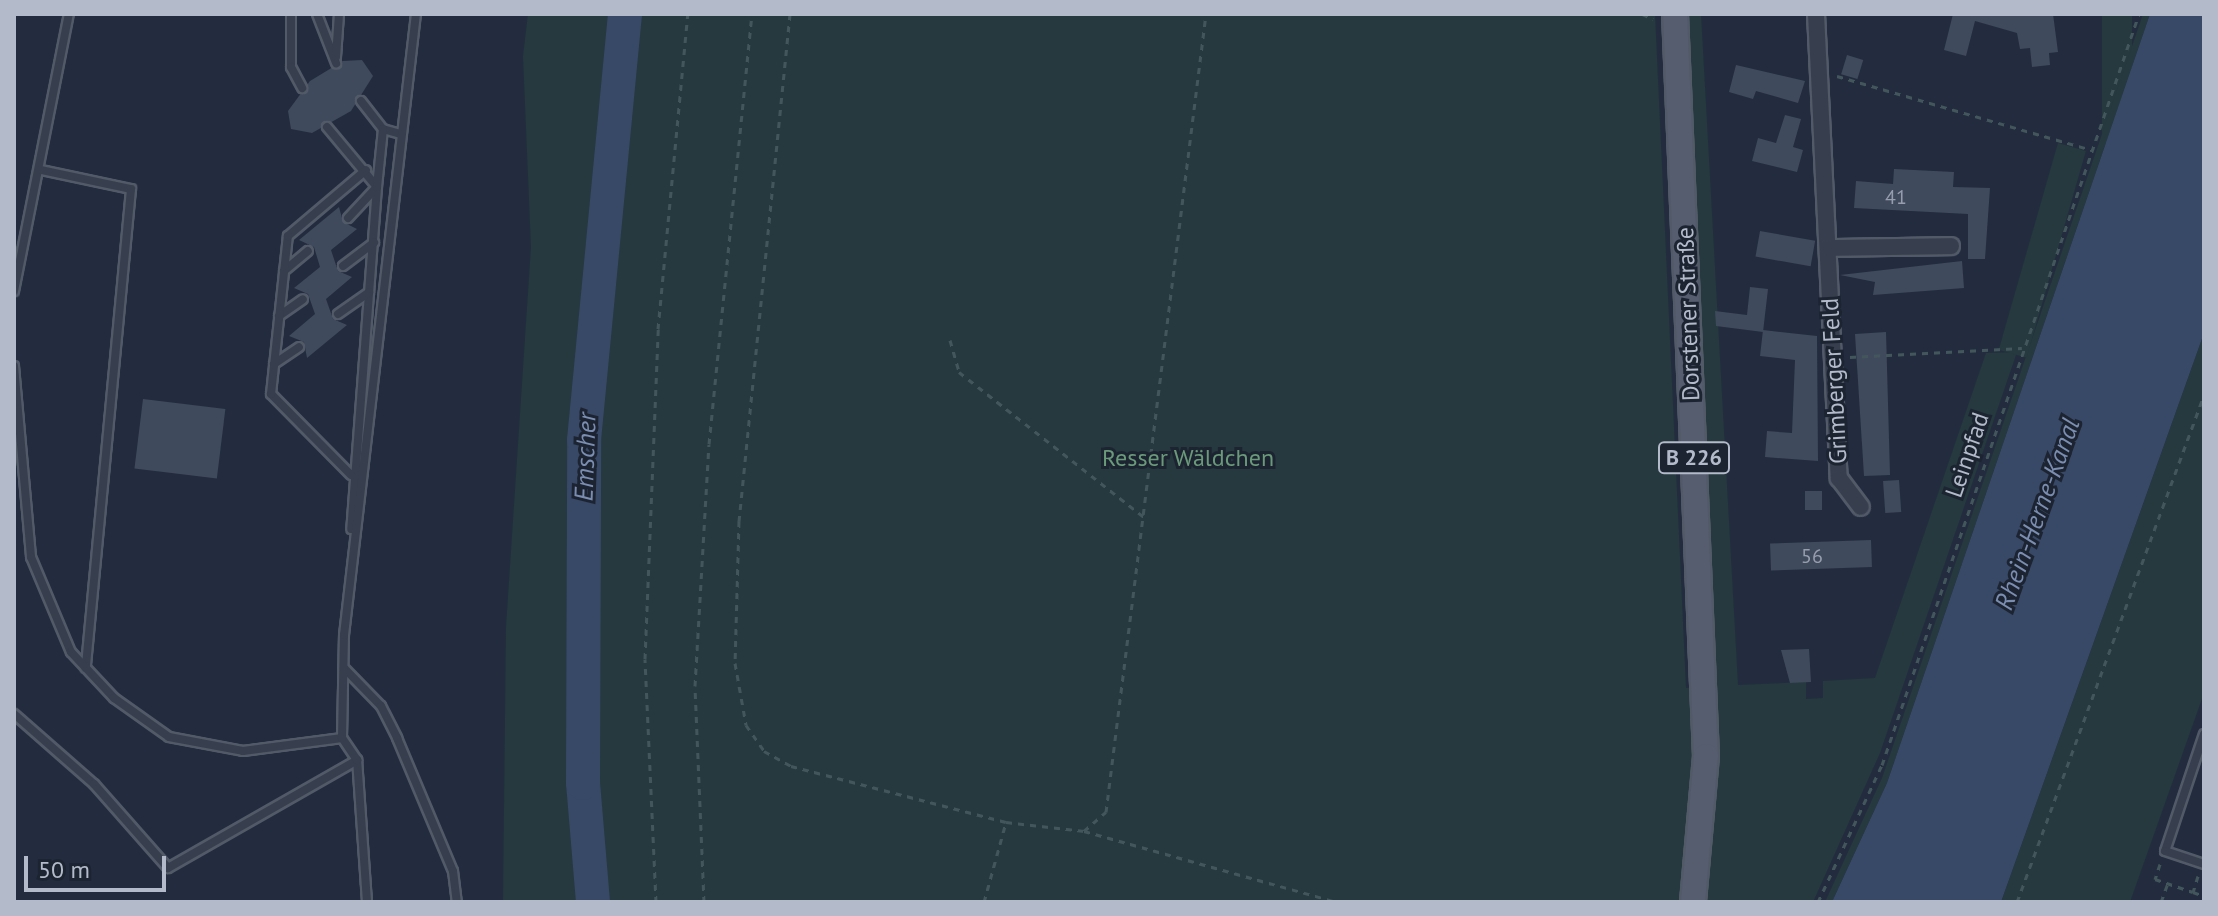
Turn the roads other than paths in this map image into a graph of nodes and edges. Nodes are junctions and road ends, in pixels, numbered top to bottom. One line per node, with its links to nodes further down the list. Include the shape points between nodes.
1 (69, 14): 13 (lane)
2 (291, 14): 8 (lane, via 291,67)
3 (317, 14): 4 (lane, via 336,63)
4 (339, 14)
5 (416, 14): 12 (lane)
6 (1675, 14): 45 (main road, Dorstener Straße / B 226, via 1706,756)
7 (1816, 14): 19 (street, Grimberger Feld)
8 (302, 88)
9 (361, 101): 11 (lane)
10 (327, 127): 14 (lane)
11 (383, 129): 12 (lane); 15 (lane)
12 (401, 134): 33 (lane)
13 (41, 170): 23 (lane); 36 (lane, via 131,189)
14 (366, 170): 15 (lane); 22 (lane, via 288,236)
15 (377, 187): 16 (lane); 17 (lane)
16 (348, 218)
17 (374, 243): 21 (lane); 24 (lane)
18 (1951, 246): 19 (street)
19 (1828, 248): 34 (street, Grimberger Feld, via 1839,478)
20 (308, 251): 22 (lane)
21 (343, 266)
22 (284, 271): 27 (lane)
23 (14, 291)
24 (369, 292): 26 (lane); 32 (lane)
25 (303, 299): 27 (lane)
26 (338, 314)
27 (279, 316): 29 (lane)
28 (299, 347): 29 (lane)
29 (274, 364): 32 (lane, via 271,394)
30 (14, 366): 31 (lane)
31 (16, 402): 36 (lane, via 31,557 48,612)
32 (351, 475): 33 (lane); 35 (lane)
33 (364, 477): 35 (lane)
34 (1861, 507)
35 (352, 546): 37 (lane)
36 (86, 668): 40 (lane, via 169,737 206,748 243,751)
37 (344, 668): 40 (lane); 44 (lane, via 381,706 397,738 453,871)
38 (14, 714): 41 (lane, via 94,784 168,868)
39 (2204, 734): 42 (lane, via 2165,851)
40 (342, 738): 41 (lane)
41 (357, 760): 43 (lane)
42 (2203, 864)
43 (367, 902)
44 (457, 902)
45 (1693, 902)

